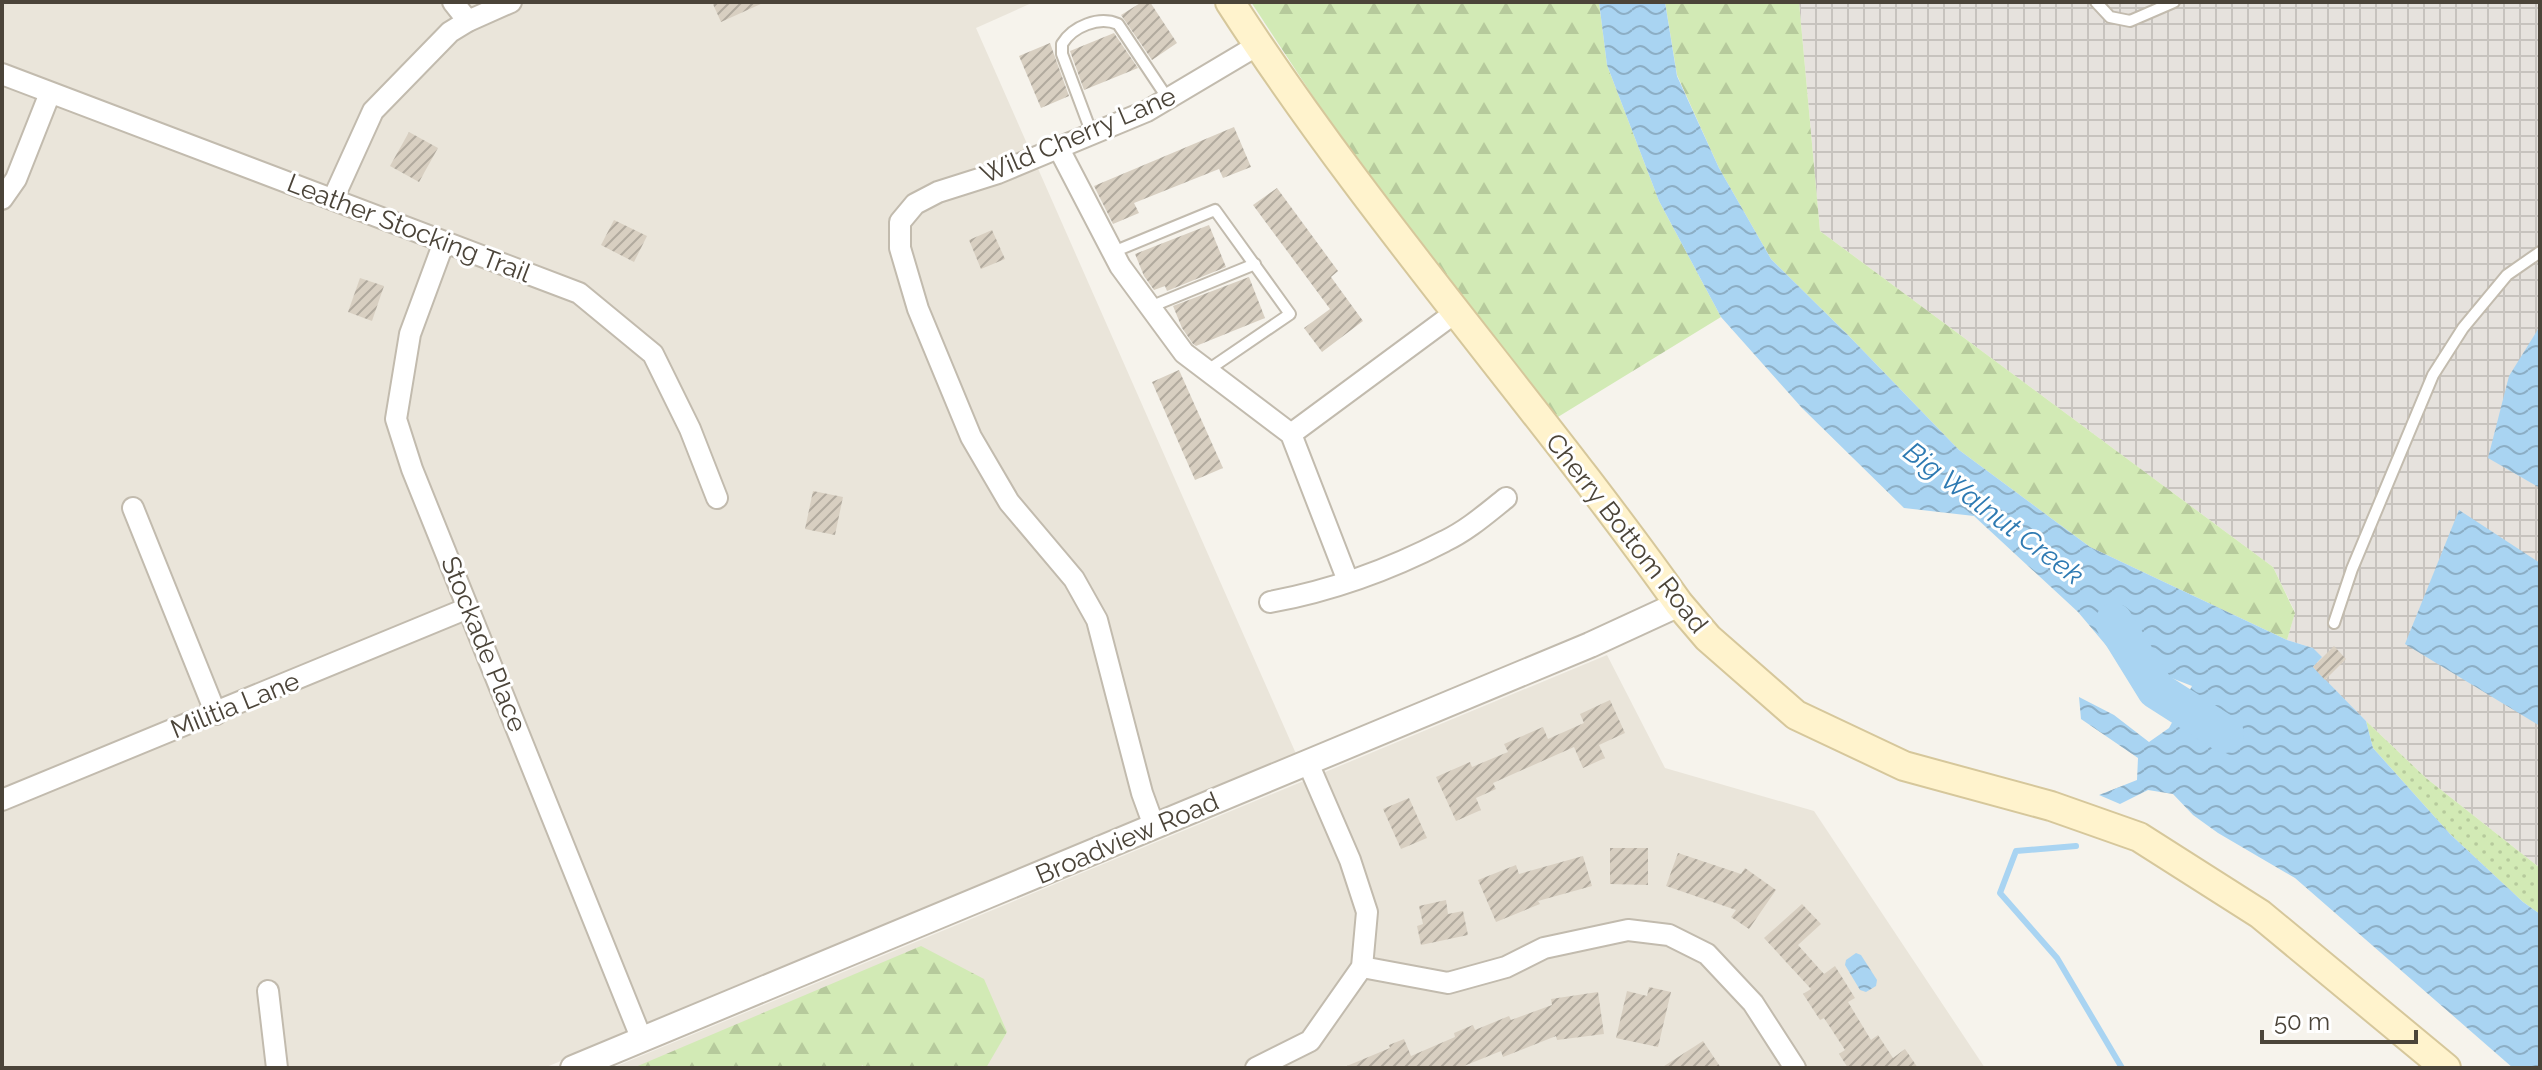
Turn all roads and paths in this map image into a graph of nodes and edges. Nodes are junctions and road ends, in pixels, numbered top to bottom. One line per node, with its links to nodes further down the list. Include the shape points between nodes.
1 (453, 2): 6 (street)
2 (511, 2): 6 (street)
3 (1230, 2): 7 (main road, Cherry Bottom Road)
4 (2096, 2): 5 (lane, via 2110,17 2130,21)
5 (2174, 2)
6 (468, 21): 14 (street, via 450,32 373,111)
7 (1258, 45): 10 (street, Wild Cherry Lane); 20 (main road, Cherry Bottom Road)
8 (2, 74): 9 (street, Leather Stocking Trail)
9 (50, 93): 13 (street, via 16,179); 14 (street, Leather Stocking Trail)
10 (1168, 99): 11 (street, Wild Cherry Lane); 11 (lane, via 1118,24 1099,21 1073,31 1062,44 1062,54)
11 (1092, 134): 12 (street, Wild Cherry Lane)
12 (1058, 147): 16 (street); 34 (street, Wild Cherry Lane, via 915,204 900,222 900,248 918,309 971,437 1009,502 1074,579 1097,620)
13 (2, 199)
14 (333, 199): 15 (street, Leather Stocking Trail)
15 (444, 242): 23 (street, Leather Stocking Trail, via 579,293 653,354); 29 (street, Stockade Place, via 410,334 396,419)
16 (1113, 252): 18 (lane, via 1215,210); 19 (street)
17 (2540, 252): 30 (lane, via 2507,275 2433,375)
18 (1255, 264): 19 (lane); 21 (lane, via 1290,314)
19 (1148, 307): 21 (street, via 1184,353)
20 (1456, 312): 22 (street); 28 (main road, Cherry Bottom Road)
21 (1208, 370): 22 (street)
22 (1291, 434): 26 (street)
23 (717, 498)
24 (1506, 498): 26 (street, via 1446,541)
25 (133, 508): 31 (street)
26 (1348, 581): 27 (street)
27 (1270, 602)
28 (1679, 604): 32 (street, Broadview Road); 42 (main road, Cherry Bottom Road, via 1708,638 1796,715 1904,766 2051,806 2139,837 2260,914)
29 (468, 608): 31 (street, Militia Lane); 37 (street, Stockade Place)
30 (2334, 623)
31 (216, 714): 33 (street, Militia Lane)
32 (1308, 763): 34 (street, Broadview Road); 35 (street, via 1367,912)
33 (2, 800)
34 (1154, 826): 37 (street, Broadview Road)
35 (1362, 967): 40 (street, via 1310,1041); 41 (street, via 1448,983 1506,967 1544,948 1628,930 1669,935 1707,954 1753,1003)
36 (268, 991): 38 (street)
37 (642, 1040): 39 (street, Broadview Road)
38 (277, 1068)
39 (573, 1068)
40 (1256, 1068)
41 (1795, 1068)
42 (2446, 1068)

